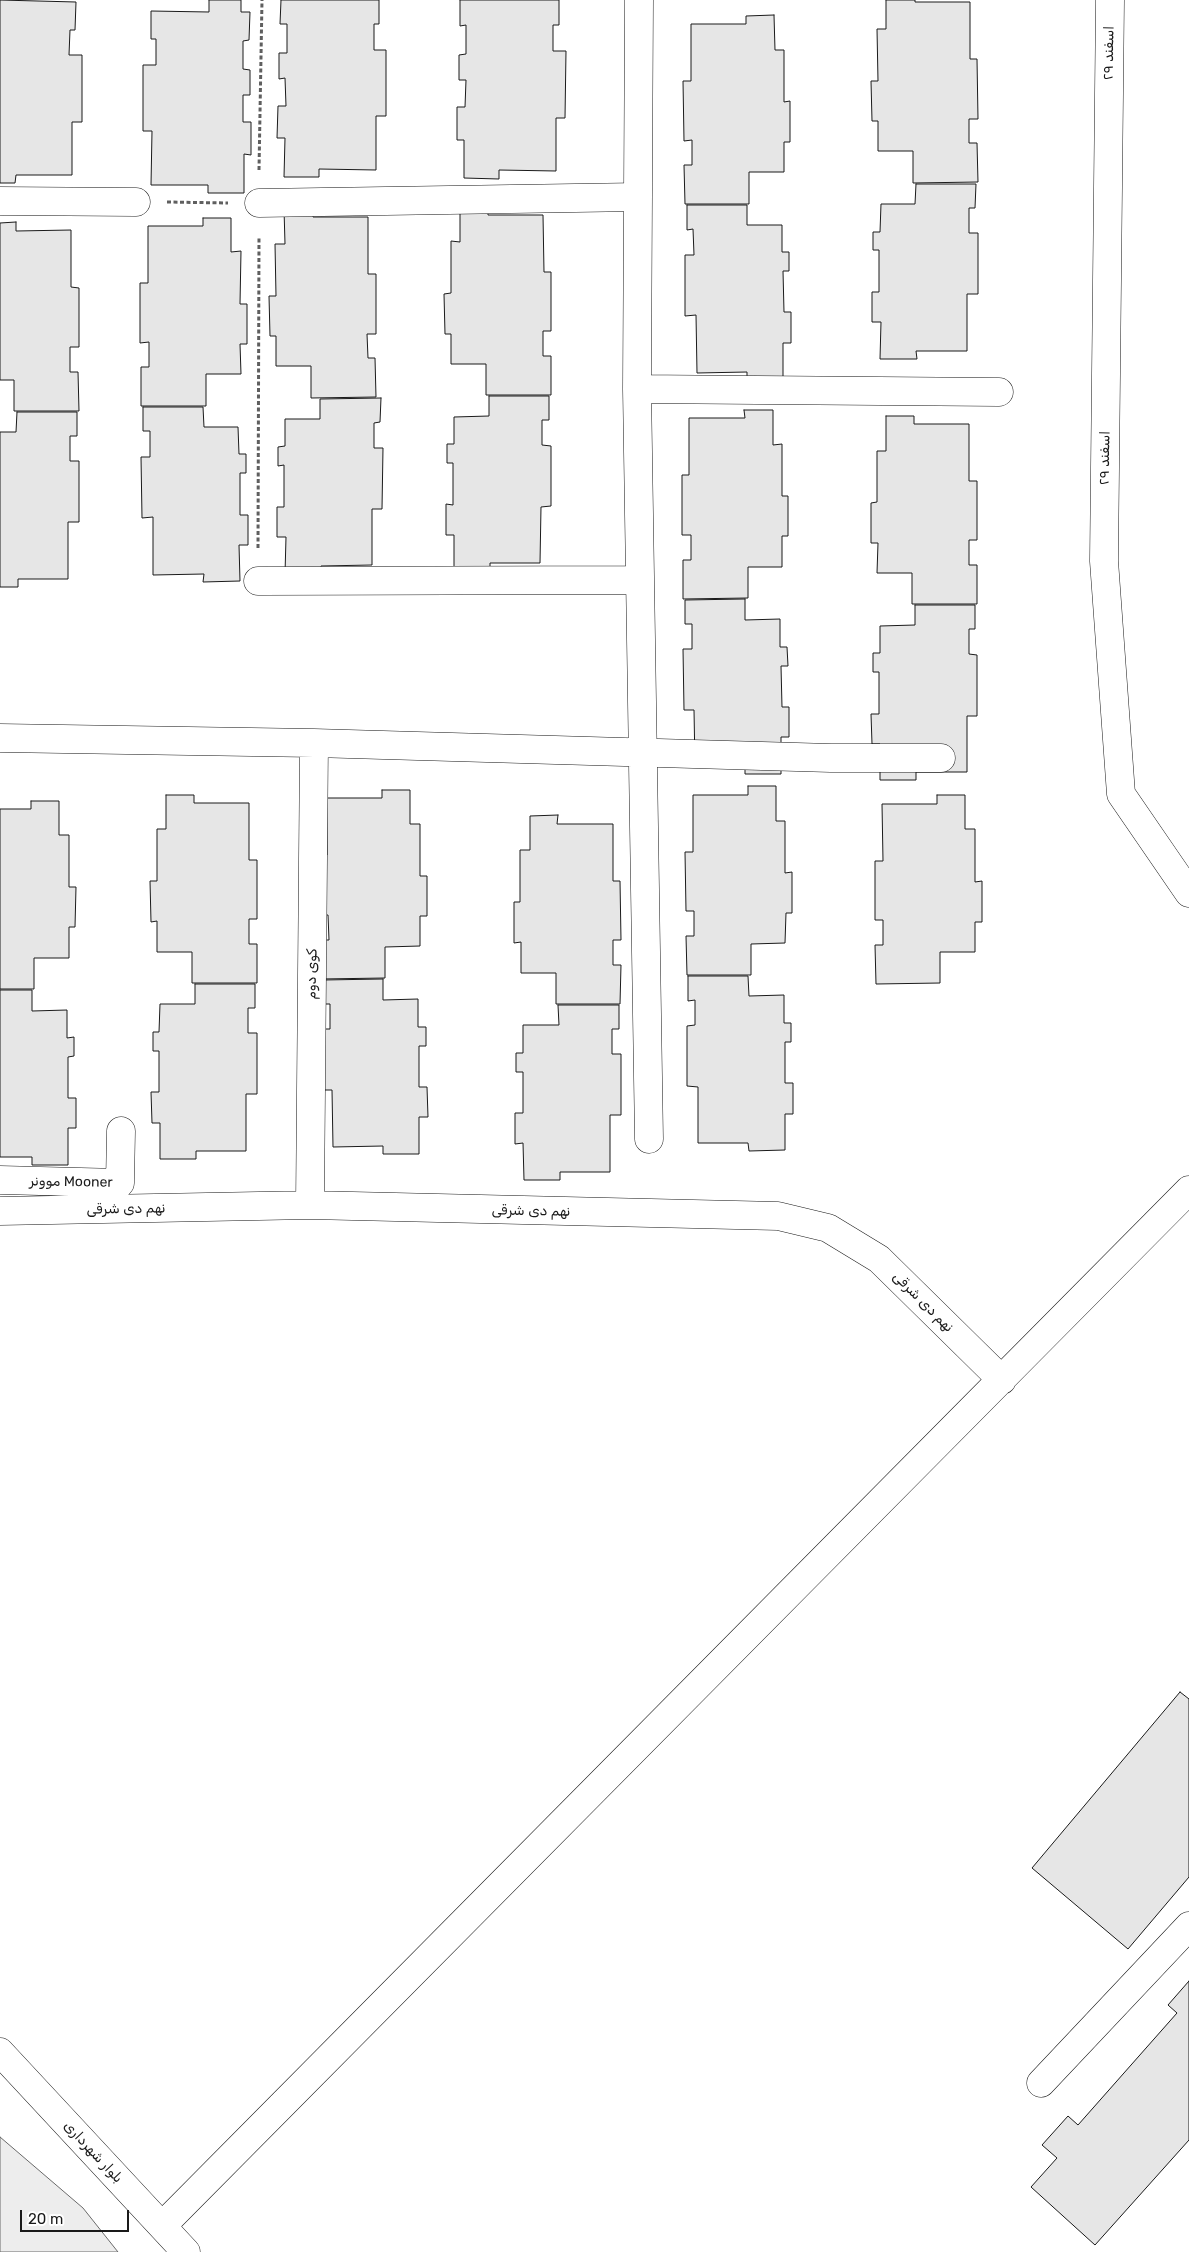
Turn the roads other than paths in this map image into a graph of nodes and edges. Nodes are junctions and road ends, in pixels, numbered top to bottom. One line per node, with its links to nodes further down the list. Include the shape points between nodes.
1 (639, 0): 3 (street)
2 (1110, 0): 15 (street, ۲۹ اسفند, via 1104,561 1121,794)
3 (638, 197): 6 (street); 7 (street)
4 (0, 201): 5 (street)
5 (136, 202)
6 (259, 203)
7 (636, 388): 8 (street); 9 (street)
8 (999, 392)
9 (640, 580): 10 (street); 13 (street)
10 (258, 581)
11 (0, 738): 12 (street)
12 (314, 743): 13 (street); 20 (street, کوی دوم)
13 (644, 752): 14 (street); 17 (street)
14 (941, 758)
15 (1189, 894)
16 (121, 1131): 18 (street, موونر Mooner, via 120,1182)
17 (648, 1140)
18 (0, 1180)
19 (1189, 1190): 22 (street)
20 (310, 1205): 21 (street, نهم دی شرقی); 22 (street, نهم دی شرقی, via 778,1216 828,1228 879,1260)
21 (0, 1211)
22 (1002, 1380): 26 (street)
23 (1189, 1926): 25 (street)
24 (0, 2052): 26 (street, بلوار شهرداری)
25 (1041, 2082)
26 (162, 2226): 27 (street, بلوار شهرداری)
27 (186, 2252)

